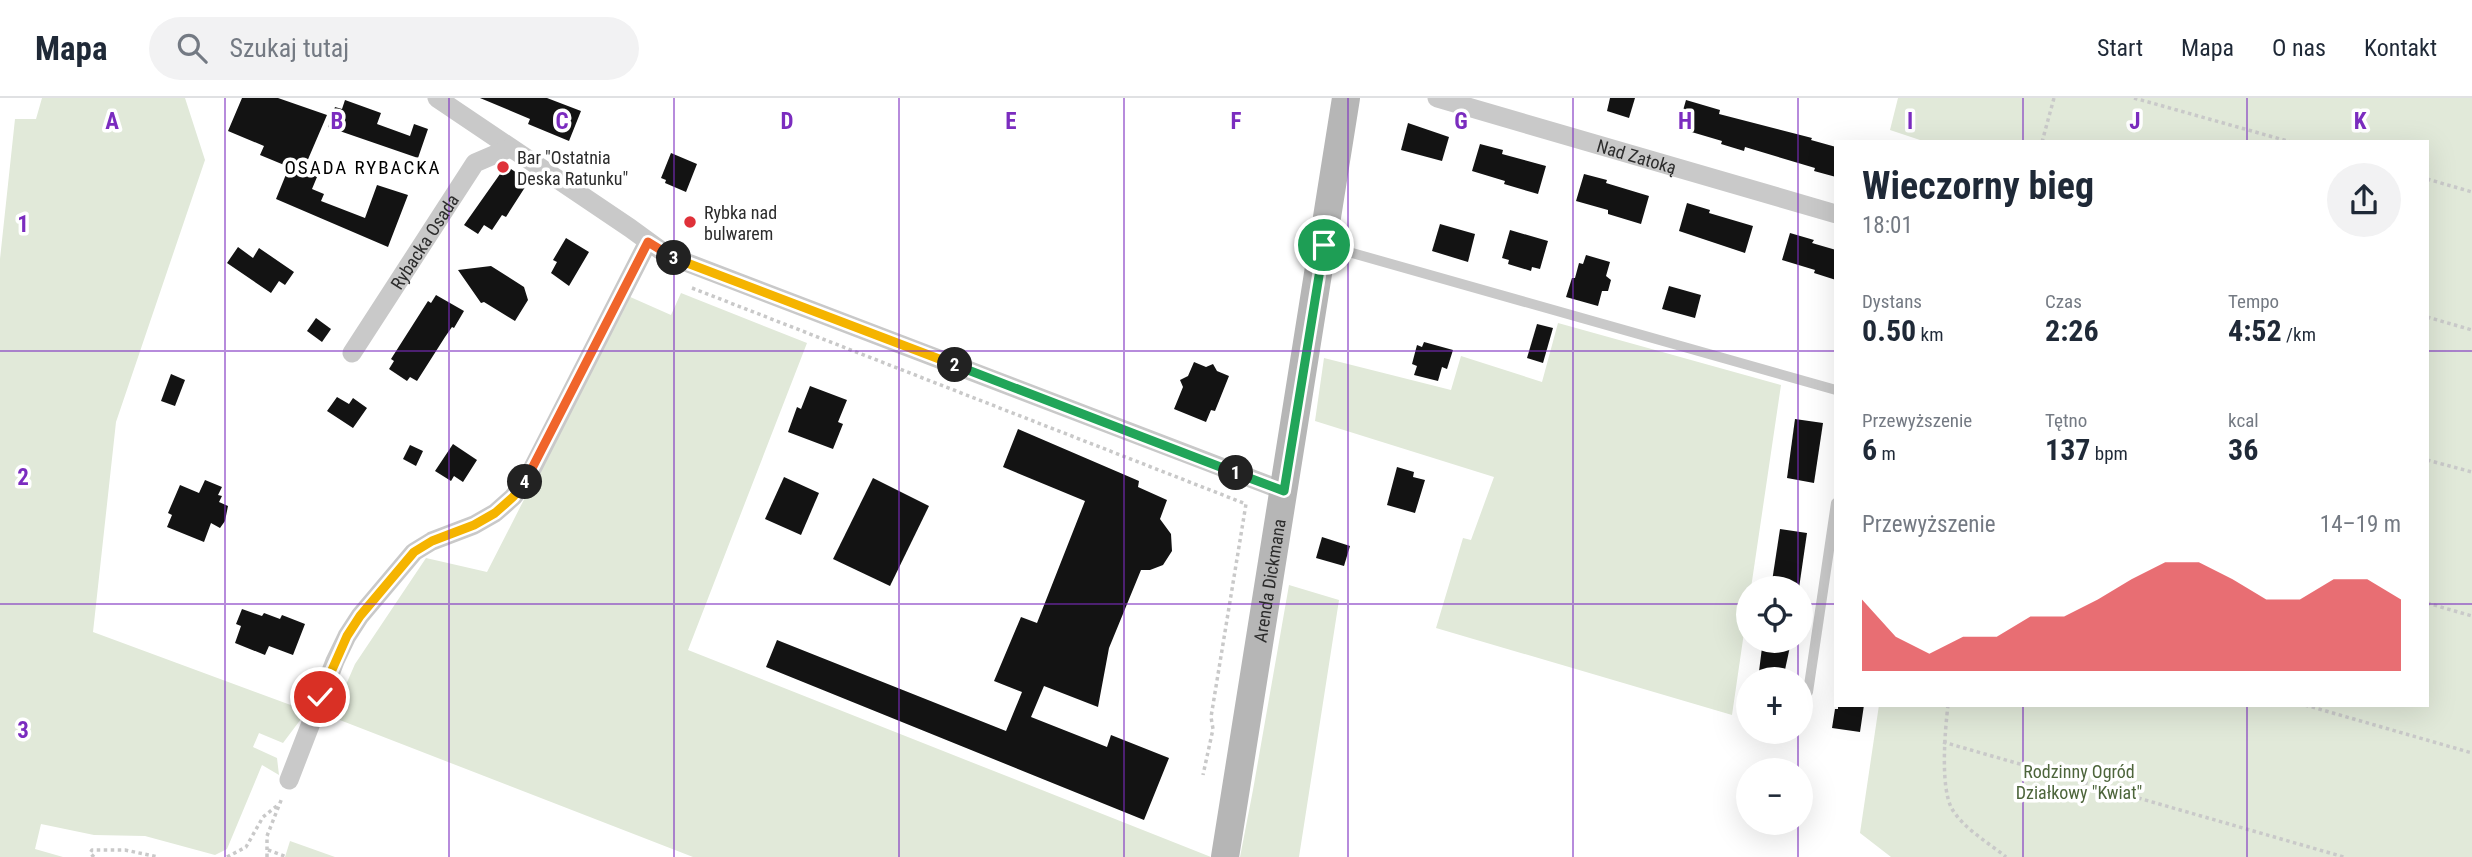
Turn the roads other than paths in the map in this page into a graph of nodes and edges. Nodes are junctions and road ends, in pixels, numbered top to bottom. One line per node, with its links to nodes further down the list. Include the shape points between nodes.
1 (437, 98): 4 (street)
2 (1346, 98): 7 (street, Arenda Dickmana)
3 (1437, 98): 5 (street, Nad Zatoką)
4 (510, 148): 6 (street); 8 (street, Rybacka Osada, via 475,163)
5 (1834, 213)
6 (648, 242): 10 (street, via 667,255); 13 (street, via 526,481 495,513 414,552 353,626)
7 (1324, 245): 9 (lane); 10 (street, Arenda Dickmana)
8 (352, 353)
9 (1834, 389)
10 (1284, 491): 14 (street, Arenda Dickmana)
11 (1834, 516): 12 (lane)
12 (1812, 667)
13 (289, 780)
14 (1225, 857)

